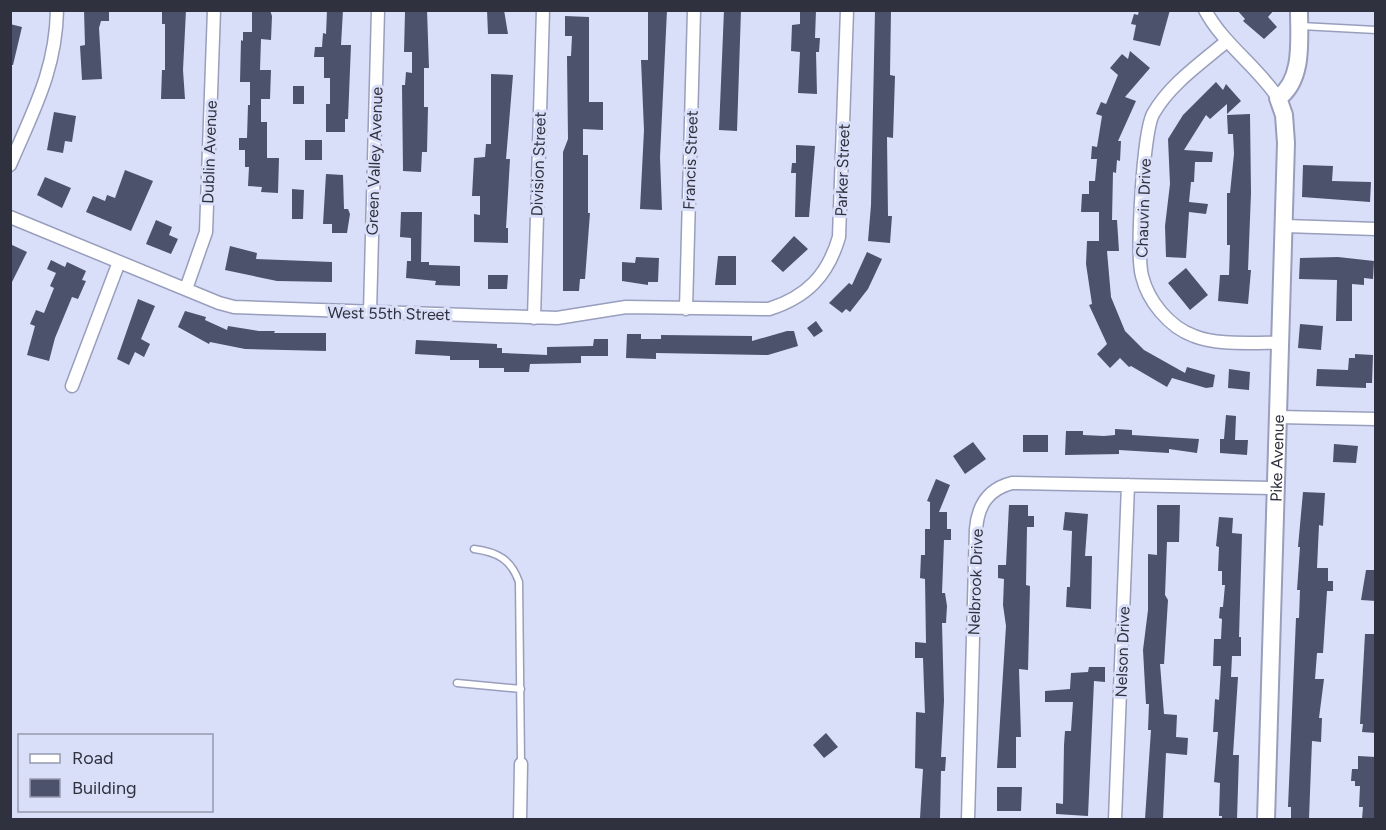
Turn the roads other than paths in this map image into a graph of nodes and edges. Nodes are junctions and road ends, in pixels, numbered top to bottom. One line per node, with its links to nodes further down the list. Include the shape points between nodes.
1 (57, 10): 12 (street, via 50,70)
2 (214, 10): 17 (street, Dublin Avenue, via 206,232)
3 (378, 10): 20 (street, Green Valley Avenue)
4 (543, 10): 21 (street, Division Street)
5 (694, 10): 19 (street, Francis Street)
6 (847, 10): 18 (street, Parker Street, via 839,237 835,254 822,276 811,288)
7 (1204, 10): 10 (street)
8 (1299, 18): 9 (lane); 11 (street, via 1295,73 1286,92)
9 (1376, 30)
10 (1227, 41): 11 (street); 22 (street, Chauvin Drive, via 1174,86 1152,116 1145,147 1142,276 1163,314 1193,336)
11 (1278, 98): 14 (street, Pike Avenue, via 1286,143)
12 (10, 165)
13 (10, 217): 16 (street, West 55th Street)
14 (1284, 226): 15 (street); 22 (street, Pike Avenue)
15 (1376, 229)
16 (119, 262): 17 (street, West 55th Street); 23 (street)
17 (186, 289): 20 (street, West 55th Street, via 234,307)
18 (783, 304): 19 (street, West 55th Street, via 753,310)
19 (686, 309): 21 (street, West 55th Street, via 626,307 571,317)
20 (369, 312): 21 (street, West 55th Street)
21 (534, 318)
22 (1280, 343): 24 (street, Pike Avenue)
23 (72, 386)
24 (1278, 417): 25 (street); 27 (street, Pike Avenue)
25 (1376, 419)
26 (1128, 485): 27 (street, Nelbrook Drive); 33 (street, Nelbrook Drive, via 1012,483 991,492 980,507 976,529); 34 (street, Nelson Drive)
27 (1276, 488): 35 (street, Pike Avenue)
28 (474, 549): 30 (lane, via 501,555 519,582)
29 (457, 683): 30 (lane)
30 (521, 689): 31 (lane)
31 (521, 764): 32 (street)
32 (520, 819)
33 (968, 819)
34 (1115, 819)
35 (1266, 819)

